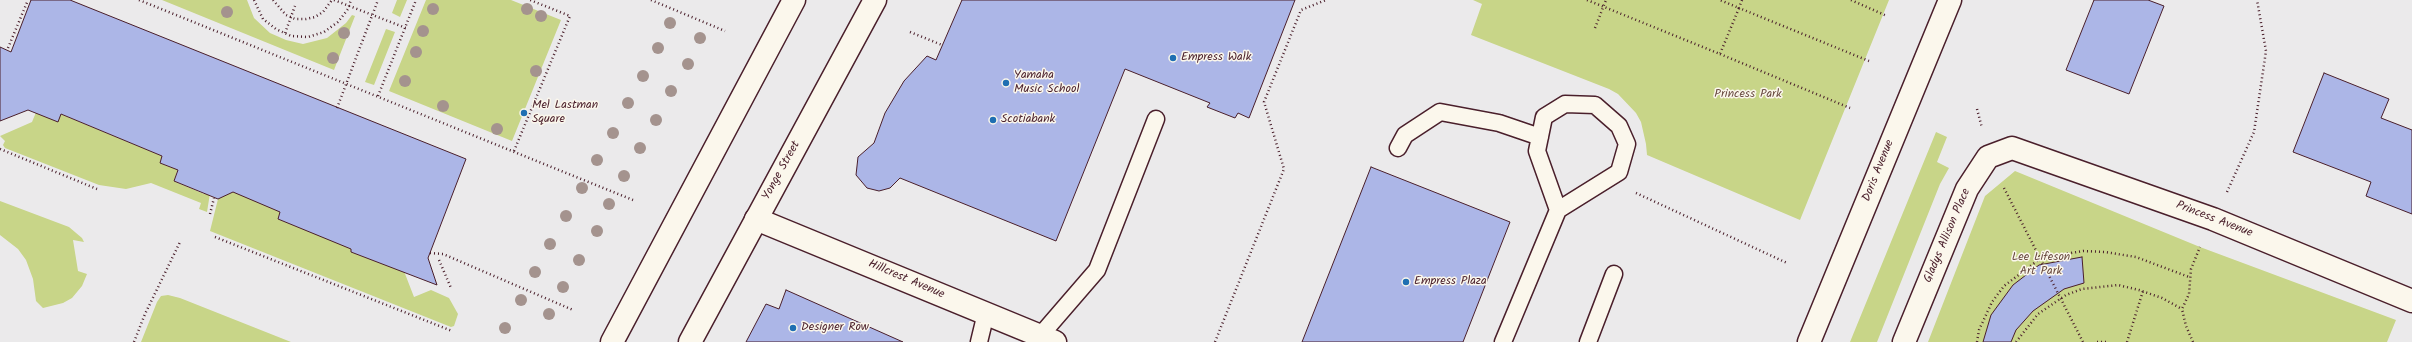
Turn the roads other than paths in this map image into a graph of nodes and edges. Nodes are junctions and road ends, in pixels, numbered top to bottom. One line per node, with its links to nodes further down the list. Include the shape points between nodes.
1 (794, 0): 14 (street)
2 (875, 0): 9 (street, Yonge Street)
3 (1950, 0): 19 (street, Doris Avenue)
4 (1156, 119): 13 (lane, via 1098,270)
5 (1540, 137): 6 (lane, via 1499,122 1440,112 1405,135); 8 (lane, via 1537,151); 8 (lane, via 1544,117 1565,104 1595,105 1618,126 1627,144 1619,172)
6 (1398, 148)
7 (1988, 157): 11 (street, Princess Avenue, via 2012,148 2213,219); 20 (street, Gladys Allison Place, via 1967,189)
8 (1558, 210): 17 (lane)
9 (756, 219): 12 (street, Hillcrest Avenue); 15 (street, Yonge Street)
10 (1614, 274): 18 (lane)
11 (2412, 301)
12 (986, 313): 13 (street, Hillcrest Avenue); 16 (lane)
13 (1048, 339)
14 (612, 342)
15 (690, 342)
16 (979, 342)
17 (1503, 342)
18 (1588, 342)
19 (1809, 342)
20 (1904, 342)

